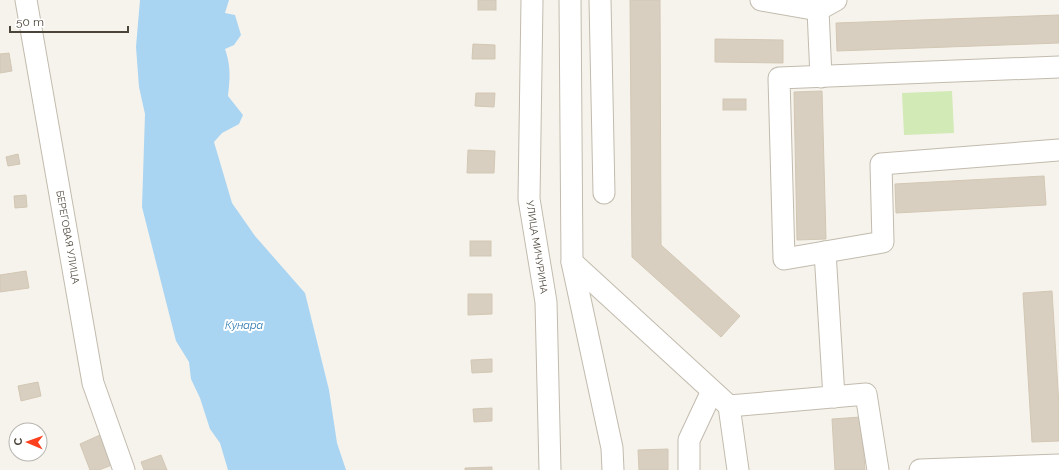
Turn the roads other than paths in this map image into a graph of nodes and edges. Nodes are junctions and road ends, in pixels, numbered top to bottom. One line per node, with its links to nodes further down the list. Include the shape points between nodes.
1 (26, 0): 18 (street, БЕРЕГОВАЯ УЛИЦА, via 94,383)
2 (532, 0): 19 (street, УЛИЦА МИЧУРИНА, via 529,199 546,302)
3 (570, 0): 13 (street)
4 (600, 0): 11 (street)
5 (761, 0): 7 (street)
6 (836, 0): 7 (street)
7 (818, 10): 9 (street)
8 (1059, 67): 9 (street)
9 (821, 77): 12 (street, via 779,78 784,259)
10 (1059, 150): 12 (street, via 881,164 883,242)
11 (604, 193)
12 (825, 252): 15 (street)
13 (572, 262): 14 (street); 20 (street, via 612,448)
14 (712, 391): 16 (street); 21 (street, via 688,440)
15 (834, 397): 16 (street); 23 (street, via 866,394)
16 (729, 406): 22 (street)
17 (1059, 465): 24 (street)
18 (124, 470)
19 (550, 470)
20 (613, 470)
21 (689, 470)
22 (738, 470)
23 (878, 470)
24 (920, 470)

